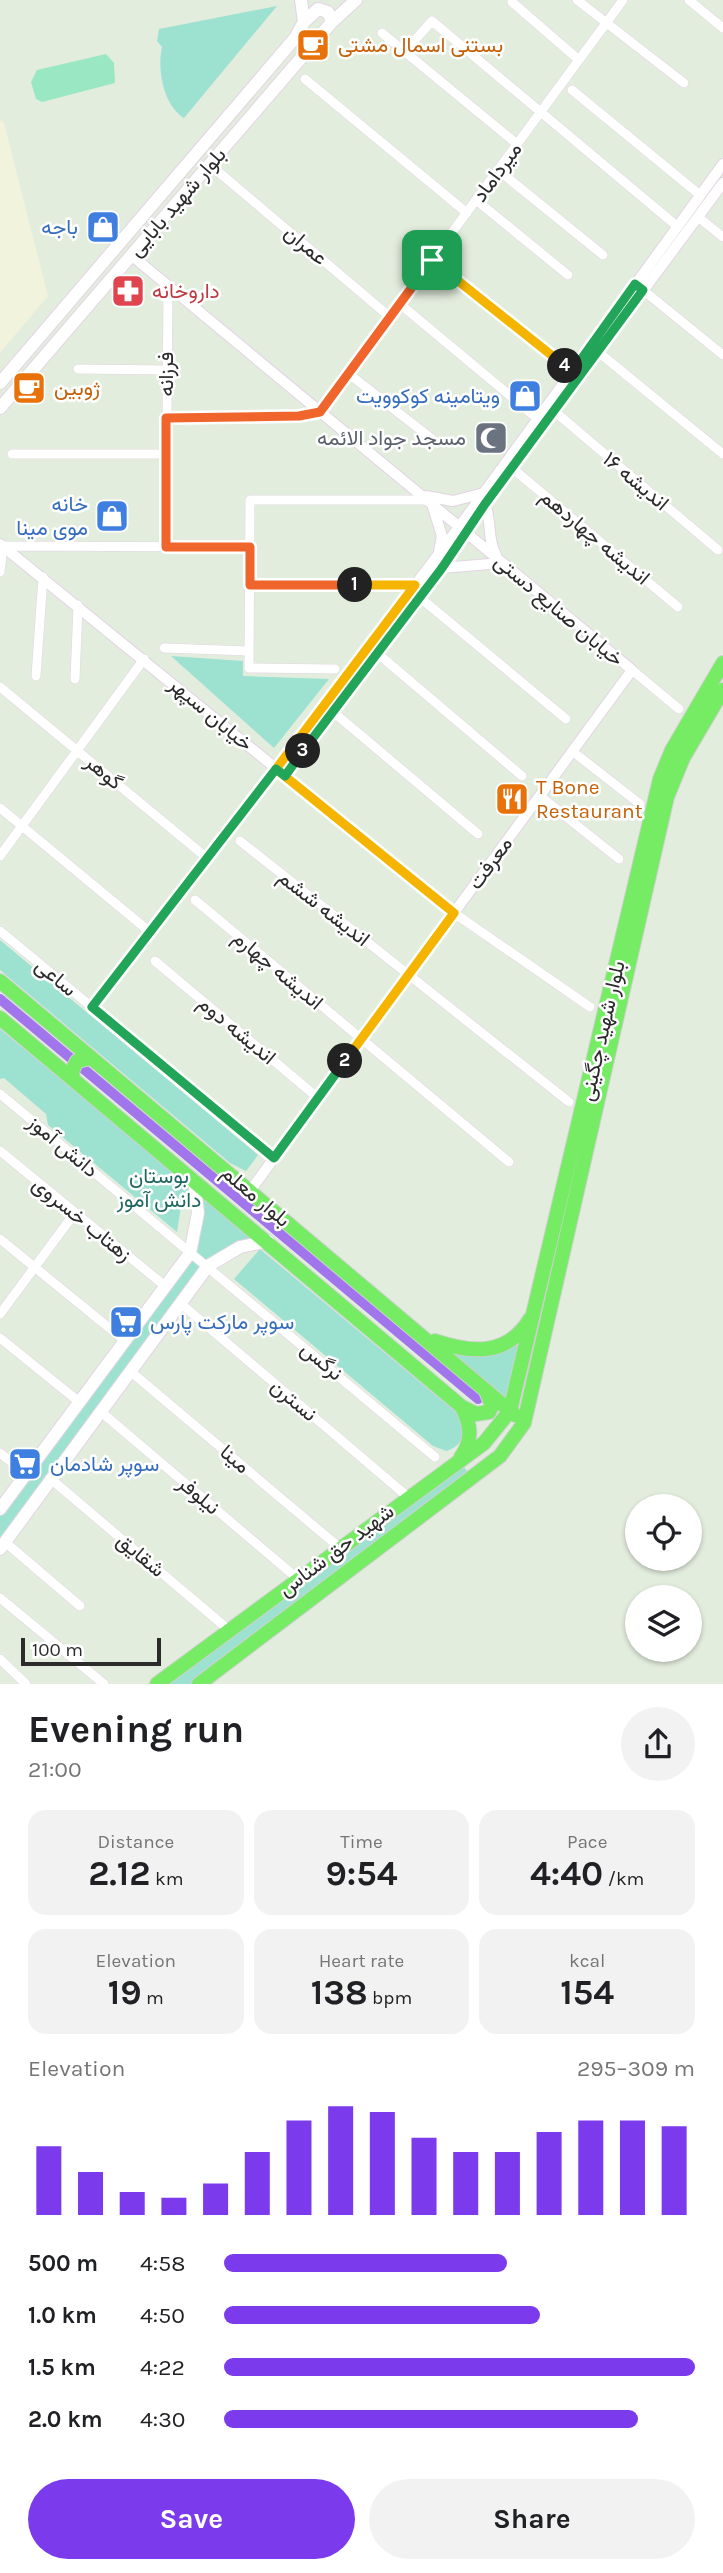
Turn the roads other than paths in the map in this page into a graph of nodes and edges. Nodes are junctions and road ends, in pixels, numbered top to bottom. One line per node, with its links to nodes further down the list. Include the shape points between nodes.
1 (301, 0): 7 (main road)
2 (356, 0): 8 (main road, بلوار شهید بابایی)
3 (577, 0): 9 (street)
4 (623, 0): 9 (street, میرداماد)
5 (689, 0): 10 (street)
6 (512, 2): 13 (street)
7 (304, 22): 8 (main road, via 318,9 328,12); 43 (main road, بلوار شهید بابایی)
8 (332, 22): 29 (main road, بلوار شهید بابایی)
9 (607, 23): 13 (street, میرداماد); 15 (street)
10 (723, 28)
11 (382, 33): 12 (street)
12 (405, 51): 17 (street, via 432,21); 18 (street)
13 (579, 60): 17 (street, میرداماد)
14 (305, 79): 25 (street)
15 (684, 83)
16 (572, 90): 23 (street)
17 (540, 113): 18 (street, میرداماد); 27 (street)
18 (517, 144): 20 (street, میرداماد)
19 (723, 164): 23 (street)
20 (498, 170): 24 (street, میرداماد); 30 (street)
21 (221, 174): 36 (street, عمران)
22 (723, 183): 26 (street)
23 (700, 195): 27 (street)
24 (476, 200): 25 (street, میرداماد); 32 (street)
25 (467, 213): 31 (street, میرداماد)
26 (698, 217): 28 (street); 34 (street)
27 (677, 226): 34 (street)
28 (723, 237)
29 (131, 255): 33 (street, خیابان صنایع دستی); 44 (main road, بلوار شهید بابایی)
30 (603, 255)
31 (432, 260): 35 (street, میرداماد); 41 (street)
32 (568, 275)
33 (168, 286): 40 (street, فرزانه); 46 (street, خیابان صنایع دستی)
34 (639, 287): 37 (street); 38 (street); 41 (street)
35 (400, 304): 36 (street, میرداماد); 48 (street)
36 (390, 317): 42 (street, میرداماد)
37 (597, 351): 45 (street); 52 (street)
38 (723, 355)
39 (78, 369): 40 (street)
40 (166, 370): 47 (street, فرزانه)
41 (572, 372): 48 (street)
42 (349, 374): 46 (street, میرداماد); 49 (street)
43 (0, 383)
44 (0, 408)
45 (554, 411): 53 (street); 60 (street, اندیشه ۱۶)
46 (320, 412): 47 (street); 55 (street, خیابان صنایع دستی)
47 (166, 418): 51 (street, فرزانه)
48 (538, 419): 54 (street)
49 (432, 439)
50 (12, 454): 51 (street)
51 (166, 454): 58 (street, فرزانه)
52 (723, 454)
53 (512, 468): 54 (street); 69 (street, اندیشه چهاردهم)
54 (484, 498): 55 (street); 56 (street); 62 (street, via 491,542)
55 (426, 500): 56 (street, خیابان صنایع دستی); 59 (street, via 250,500); 61 (street, via 442,536)
56 (463, 531): 61 (street); 62 (street, خیابان صنایع دستی); 63 (street)
57 (1, 545): 58 (street); 64 (street); 65 (street, خیابان سپهر)
58 (166, 547): 59 (street)
59 (250, 547): 66 (street)
60 (718, 550)
61 (439, 554): 67 (street)
62 (501, 561): 63 (street); 76 (street, خیابان صنایع دستی)
63 (442, 568): 67 (street)
64 (0, 572)
65 (43, 577): 68 (street, خیابان سپهر); 77 (street)
66 (250, 585): 67 (street); 71 (street)
67 (417, 591): 72 (street); 83 (street); 86 (street)
68 (78, 606): 73 (street, خیابان سپهر); 78 (street)
69 (678, 607)
70 (164, 648): 71 (street)
71 (249, 651): 75 (street, via 249,668)
72 (377, 653): 82 (street); 87 (street)
73 (144, 659): 84 (street); 86 (street, خیابان سپهر)
74 (723, 663): 126 (main road, بلوار شهید چگینی, via 660,779)
75 (335, 668)
76 (632, 670): 81 (street); 85 (street, معرفت)
77 (36, 676)
78 (75, 679)
79 (0, 687): 84 (street, گوهر)
80 (723, 690): 137 (main road, بلوار شهید چگینی, via 683,758 667,797)
81 (679, 709)
82 (332, 711): 86 (street); 92 (street)
83 (566, 719)
84 (77, 751): 91 (street); 95 (street, گوهر)
85 (572, 751): 88 (street, معرفت); 89 (street)
86 (281, 772): 95 (street); 98 (street, خیابان سپهر)
87 (522, 776)
88 (540, 796): 96 (street); 98 (street, معرفت)
89 (640, 804)
90 (0, 808): 91 (street)
91 (22, 826): 94 (street); 100 (street)
92 (478, 834)
93 (240, 841): 102 (street, اندیشه ششم)
94 (0, 856)
95 (207, 858): 100 (street)
96 (619, 859)
97 (195, 900): 107 (street, اندیشه چهارم)
98 (454, 913): 102 (street, معرفت); 105 (street)
99 (0, 931): 104 (street, ساعی)
100 (150, 932): 104 (street)
101 (155, 961): 111 (street, اندیشه دوم)
102 (408, 975): 107 (street, معرفت); 112 (street, اندیشه ششم)
103 (0, 981): 108 (main road, بلوار معلم)
104 (92, 1007): 114 (street, ساعی)
105 (590, 1007)
106 (0, 1018): 109 (main road, بلوار معلم)
107 (361, 1039): 111 (street, معرفت); 115 (street, اندیشه چهارم)
108 (91, 1058): 109 (main road, via 77,1061); 117 (main road, بلوار معلم)
109 (73, 1079): 116 (main road, بلوار معلم)
110 (0, 1094): 121 (street, دانش آموز)
111 (318, 1098): 114 (street, معرفت)
112 (569, 1102)
113 (0, 1151): 118 (street, زهتاب خسروی)
114 (274, 1158): 117 (street, معرفت)
115 (509, 1162)
116 (194, 1180): 120 (main road, بلوار معلم); 121 (main road, via 198,1213)
117 (250, 1191): 128 (main road, بلوار معلم)
118 (74, 1214): 123 (street); 124 (street, زهتاب خسروی)
119 (0, 1239): 123 (street)
120 (268, 1241): 122 (main road, via 240,1247); 134 (main road, بلوار معلم)
121 (190, 1252): 122 (street, دانش آموز); 124 (main road)
122 (208, 1266): 125 (main road); 142 (street, نرگس)
123 (34, 1267): 127 (street); 130 (street)
124 (165, 1286): 130 (main road)
125 (180, 1303): 131 (main road); 147 (street, نسترن)
126 (536, 1308): 128 (main road, via 515,1337 493,1349 470,1351); 136 (main road, بلوار شهید چگینی)
127 (0, 1314)
128 (425, 1337): 132 (main road, بلوار معلم)
129 (0, 1338): 133 (street)
130 (124, 1340): 133 (main road)
131 (130, 1371): 135 (main road); 150 (street, مینا)
132 (484, 1386): 134 (main road, via 491,1399 489,1412 476,1415); 136 (main road, بلوار معلم)
133 (78, 1401): 139 (main road)
134 (462, 1407): 144 (main road, via 470,1434 468,1447)
135 (100, 1411): 143 (main road); 151 (street, نیلوفر)
136 (510, 1411): 137 (main road, بلوار معلم); 138 (main road, شهید حق شناس)
137 (524, 1423): 140 (main road, شهید حق شناس)
138 (496, 1430): 140 (main road); 144 (main road, شهید حق شناس)
139 (49, 1443): 143 (main road); 145 (main road)
140 (511, 1443): 159 (main road, شهید حق شناس, via 462,1486)
141 (0, 1453): 145 (street)
142 (435, 1457)
143 (67, 1458): 146 (main road)
144 (454, 1465): 147 (main road, شهید حق شناس)
145 (26, 1474): 148 (main road)
146 (52, 1480): 149 (main road); 154 (street, شقایق)
147 (408, 1497): 150 (main road, شهید حق شناس)
148 (0, 1509)
149 (2, 1546): 153 (street)
150 (340, 1548): 151 (main road, شهید حق شناس)
151 (298, 1579): 154 (main road, شهید حق شناس)
152 (0, 1598): 157 (street)
153 (80, 1606)
154 (229, 1630): 158 (main road, شهید حق شناس)
155 (0, 1659): 156 (street)
156 (26, 1684)
157 (104, 1684)
158 (157, 1684)
159 (199, 1684)

